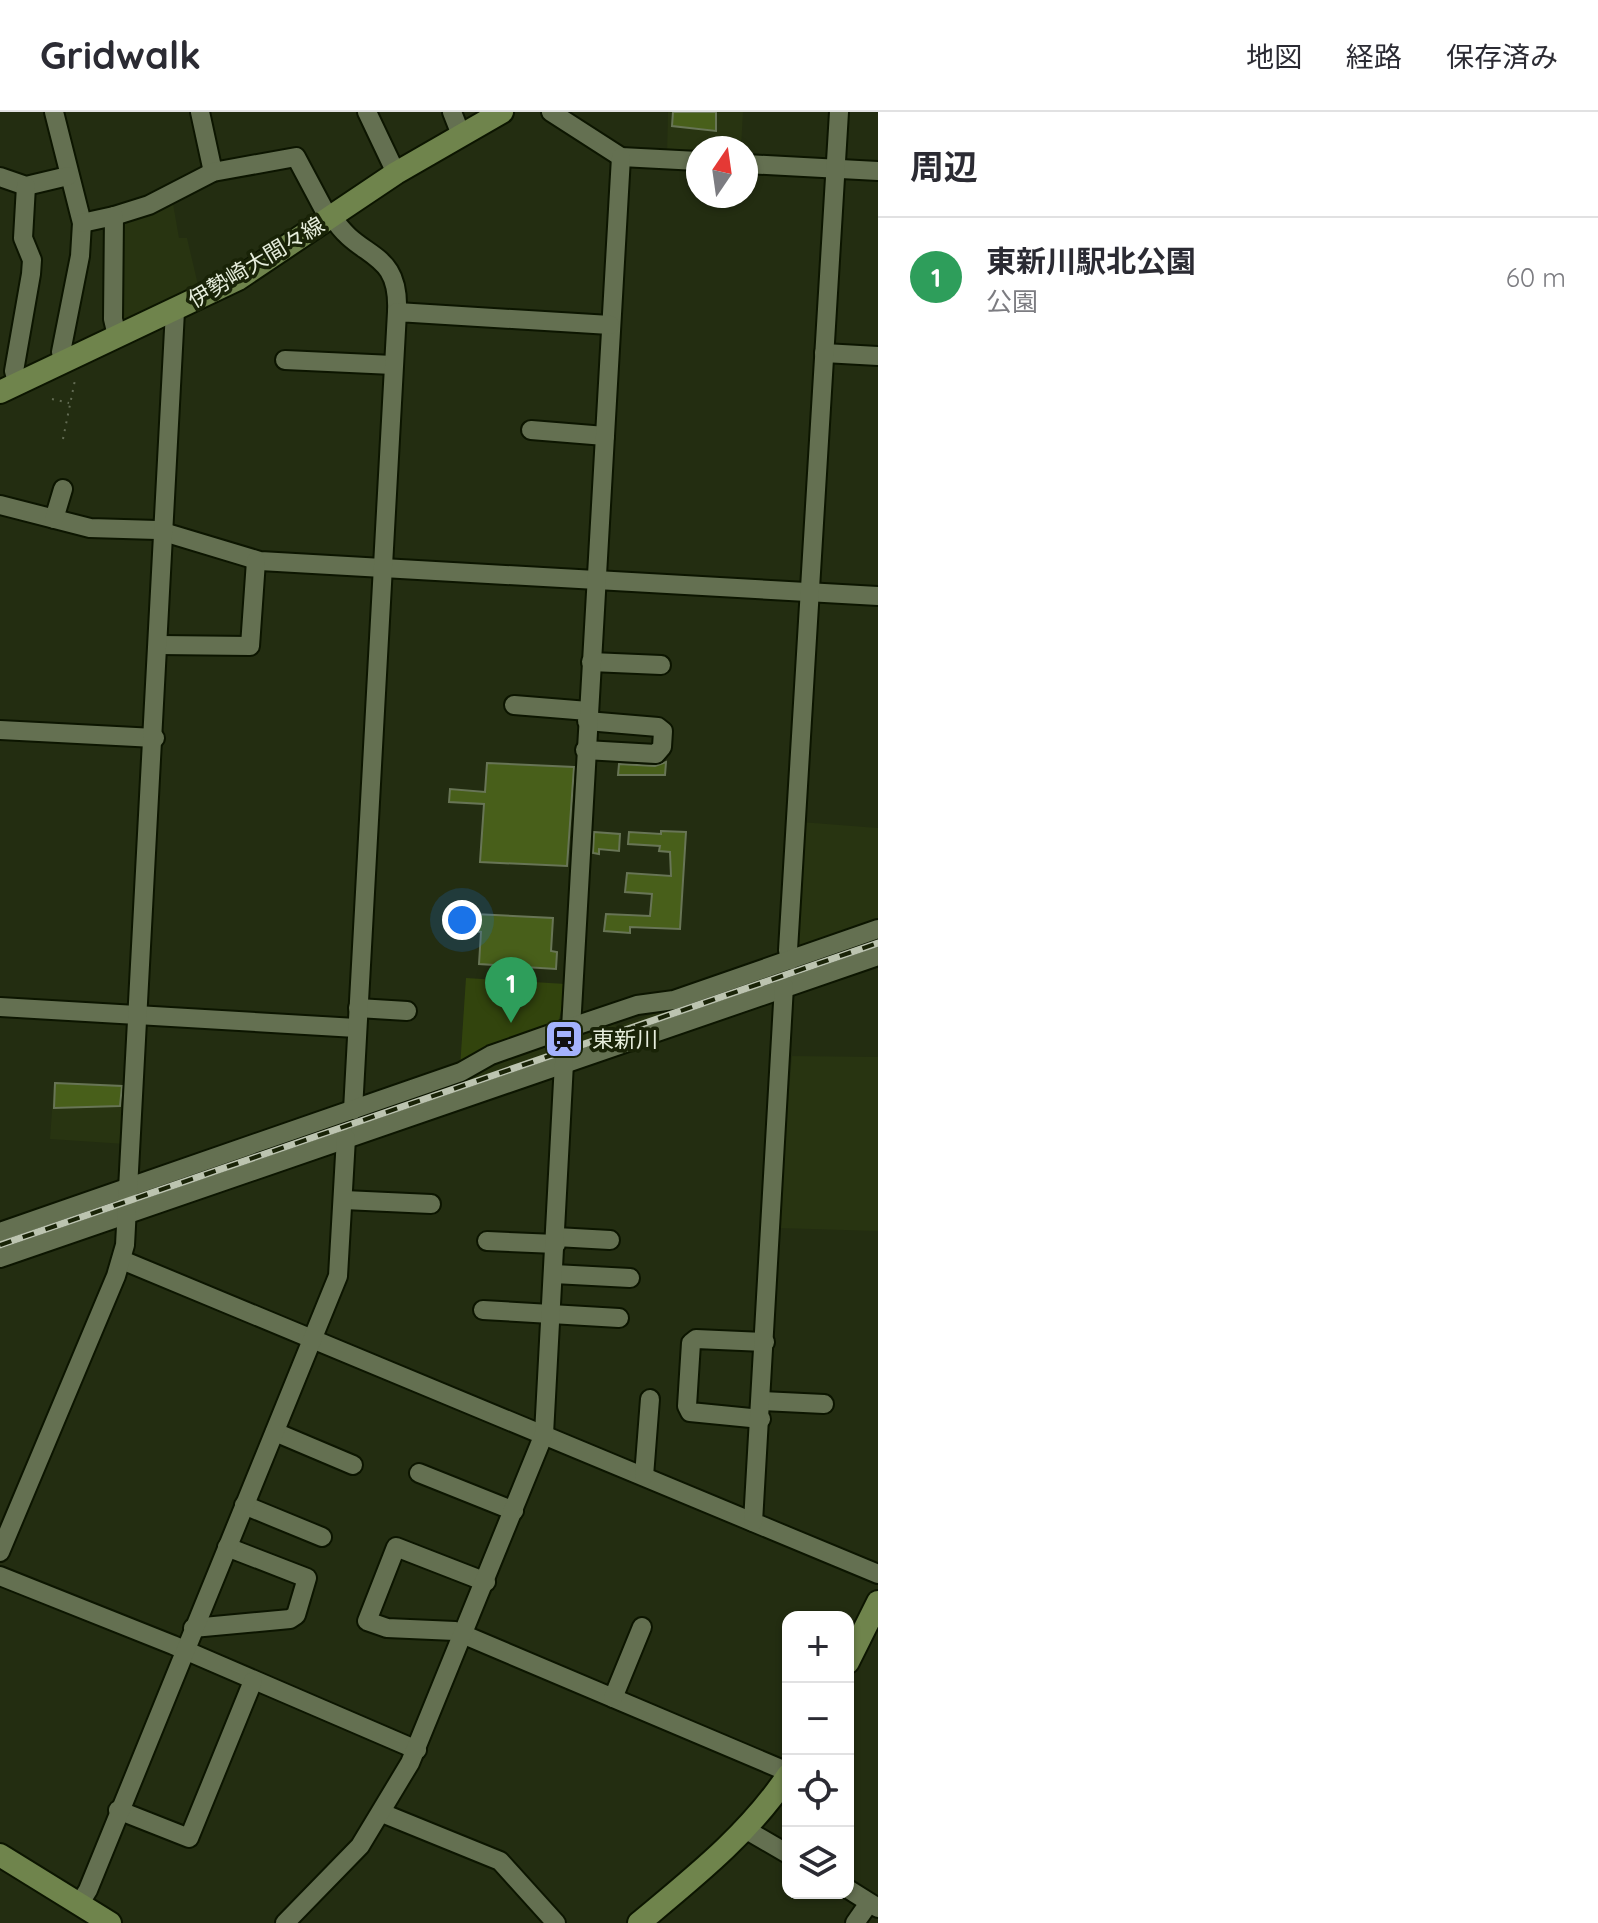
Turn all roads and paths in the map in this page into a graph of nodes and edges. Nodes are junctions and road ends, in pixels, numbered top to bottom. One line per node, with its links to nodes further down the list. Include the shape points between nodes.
1 (54, 112): 16 (street)
2 (200, 112): 14 (street)
3 (367, 112): 15 (street)
4 (452, 112): 8 (street)
5 (502, 112): 8 (main road, 伊勢崎大間々線)
6 (551, 112): 9 (street)
7 (839, 112): 12 (street)
8 (461, 135): 15 (main road, 伊勢崎大間々線)
9 (621, 157): 10 (street); 24 (street)
10 (686, 160)
11 (758, 165): 12 (street)
12 (836, 170): 13 (street); 26 (street)
13 (878, 171)
14 (213, 172): 19 (street, via 149,205); 20 (street, via 296,157)
15 (396, 173): 20 (main road, 伊勢崎大間々線)
16 (68, 176): 18 (street); 21 (street)
17 (0, 177): 18 (street)
18 (26, 186): 32 (street, via 23,238 32,260)
19 (114, 216): 21 (street); 25 (street)
20 (330, 218): 22 (main road, 伊勢崎大間々線, via 238,279); 23 (street, via 393,274)
21 (82, 223): 28 (street, via 61,352)
22 (175, 311): 25 (main road, 伊勢崎大間々線); 41 (street)
23 (397, 312): 24 (street); 30 (street)
24 (610, 325): 36 (street)
25 (117, 336): 28 (main road, 伊勢崎大間々線)
26 (824, 353): 27 (street); 45 (street)
27 (878, 356)
28 (64, 360): 32 (main road, 伊勢崎大間々線)
29 (285, 360): 30 (street)
30 (393, 365): 43 (street)
31 (75, 380): 34 (path)
32 (9, 387)
33 (52, 399): 34 (path)
34 (70, 403): 37 (path)
35 (531, 430): 36 (street)
36 (605, 436): 44 (street)
37 (63, 439)
38 (63, 489): 40 (street)
39 (0, 505): 40 (street)
40 (54, 519): 41 (street, via 98,529)
41 (166, 533): 42 (street); 47 (street)
42 (256, 561): 43 (street); 47 (street, via 250,646)
43 (381, 569): 44 (street); 60 (street)
44 (596, 581): 45 (street); 48 (street)
45 (808, 593): 46 (street); 57 (street)
46 (878, 596)
47 (160, 645): 53 (street)
48 (591, 662): 49 (street); 51 (street)
49 (661, 665)
50 (514, 705): 51 (street)
51 (587, 716): 54 (street); 54 (street, via 663,731 656,754)
52 (0, 730): 53 (street)
53 (155, 738): 62 (street)
54 (585, 750): 64 (street)
55 (878, 929): 57 (street)
56 (878, 956): 58 (street)
57 (790, 960): 64 (street)
58 (784, 986): 65 (street); 84 (street)
59 (0, 1007): 62 (street)
60 (358, 1008): 61 (street); 63 (street)
61 (407, 1011)
62 (138, 1015): 63 (street); 68 (street)
63 (356, 1028): 66 (street)
64 (571, 1028): 66 (street)
65 (564, 1063): 67 (street); 73 (street)
66 (353, 1110): 68 (street)
67 (346, 1138): 69 (street); 71 (street)
68 (128, 1187): 71 (street); 72 (street)
69 (344, 1200): 70 (street); 83 (street, via 338,1276)
70 (431, 1204)
71 (128, 1214): 76 (street); 77 (street)
72 (0, 1232)
73 (556, 1240): 74 (street); 75 (street); 78 (street)
74 (610, 1240)
75 (487, 1241)
76 (0, 1258)
77 (122, 1260): 83 (street); 98 (street)
78 (554, 1274): 79 (street); 81 (street)
79 (630, 1278)
80 (483, 1310): 81 (street)
81 (552, 1314): 82 (street); 89 (street)
82 (619, 1318)
83 (313, 1339): 88 (street); 89 (street)
84 (765, 1342): 87 (street); 87 (street, via 691,1343 687,1406 690,1412)
85 (650, 1399): 92 (street)
86 (824, 1404): 87 (street)
87 (762, 1410): 95 (street)
88 (275, 1432): 90 (street); 93 (street)
89 (544, 1434): 92 (street); 94 (street)
90 (353, 1465)
91 (419, 1473): 94 (street)
92 (644, 1476): 95 (street)
93 (244, 1505): 96 (street); 97 (street)
94 (514, 1511): 101 (street)
95 (753, 1522): 99 (street)
96 (322, 1537)
97 (227, 1547): 105 (street); 105 (street, via 307,1578 296,1615)
98 (0, 1552)
99 (878, 1574)
100 (0, 1576): 107 (street)
101 (486, 1582): 106 (street); 106 (street, via 396,1547 367,1621)
102 (878, 1602): 104 (main road)
103 (642, 1627): 110 (street)
104 (873, 1627): 108 (main road)
105 (193, 1628): 107 (street)
106 (465, 1636): 110 (street); 111 (street)
107 (183, 1652): 109 (street); 114 (street)
108 (854, 1654)
109 (253, 1681): 111 (street); 114 (street, via 189,1838)
110 (613, 1698): 112 (street)
111 (417, 1750): 115 (street)
112 (782, 1770)
113 (782, 1781): 116 (main road)
114 (118, 1810): 120 (street)
115 (382, 1813): 123 (street, via 360,1846); 124 (street, via 500,1861)
116 (745, 1829): 117 (street); 125 (main road)
117 (782, 1851)
118 (0, 1855): 120 (main road)
119 (854, 1893): 121 (street)
120 (80, 1903): 122 (main road)
121 (874, 1905): 126 (street)
122 (110, 1923)
123 (285, 1923)
124 (556, 1923)
125 (640, 1923)
126 (855, 1923)

